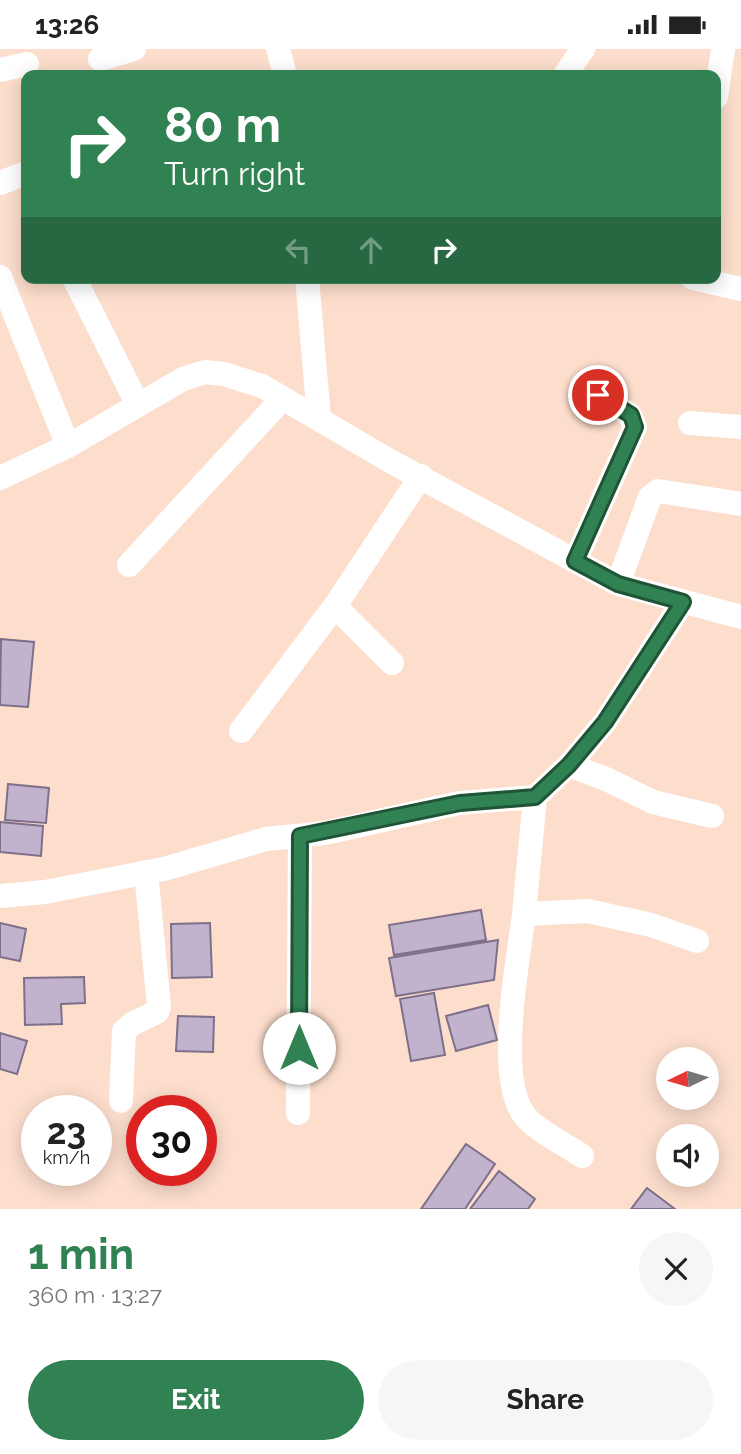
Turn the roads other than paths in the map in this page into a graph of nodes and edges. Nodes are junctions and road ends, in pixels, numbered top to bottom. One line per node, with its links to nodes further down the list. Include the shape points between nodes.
1 (134, 49): 5 (street)
2 (278, 49): 8 (street)
3 (583, 49): 9 (street)
4 (723, 49): 10 (street)
5 (100, 59)
6 (27, 64): 7 (street)
7 (0, 70)
8 (284, 70)
9 (568, 70)
10 (720, 70)
11 (21, 175): 12 (street)
12 (0, 183)
13 (77, 284): 20 (street)
14 (308, 284): 21 (street)
15 (719, 284): 17 (street)
16 (1, 287): 24 (street)
17 (741, 289)
18 (582, 385): 28 (street, via 631,415 635,427)
19 (282, 399): 20 (street, via 241,378 205,372); 21 (street); 29 (street)
20 (138, 405): 24 (street)
21 (319, 418): 25 (street)
22 (690, 423): 23 (street)
23 (741, 427)
24 (68, 446): 26 (street)
25 (421, 476): 28 (street); 32 (street)
26 (0, 478)
27 (741, 504): 30 (street, via 658,491 650,497)
28 (575, 561): 30 (street)
29 (129, 565)
30 (618, 584): 31 (street)
31 (683, 602): 33 (street); 36 (street, via 605,722)
32 (335, 606): 34 (street); 35 (street)
33 (741, 617)
34 (392, 663)
35 (241, 731)
36 (569, 765): 37 (street); 38 (street, via 653,802)
37 (535, 797): 39 (street, via 460,803); 42 (street)
38 (712, 816)
39 (300, 836): 40 (street, via 266,839); 45 (street)
40 (146, 872): 41 (street); 44 (street, via 159,1007 124,1031)
41 (0, 896)
42 (524, 914): 43 (street, via 588,911); 46 (street, via 510,1062 514,1098 526,1118)
43 (697, 941)
44 (121, 1101)
45 (298, 1113)
46 (582, 1156)

